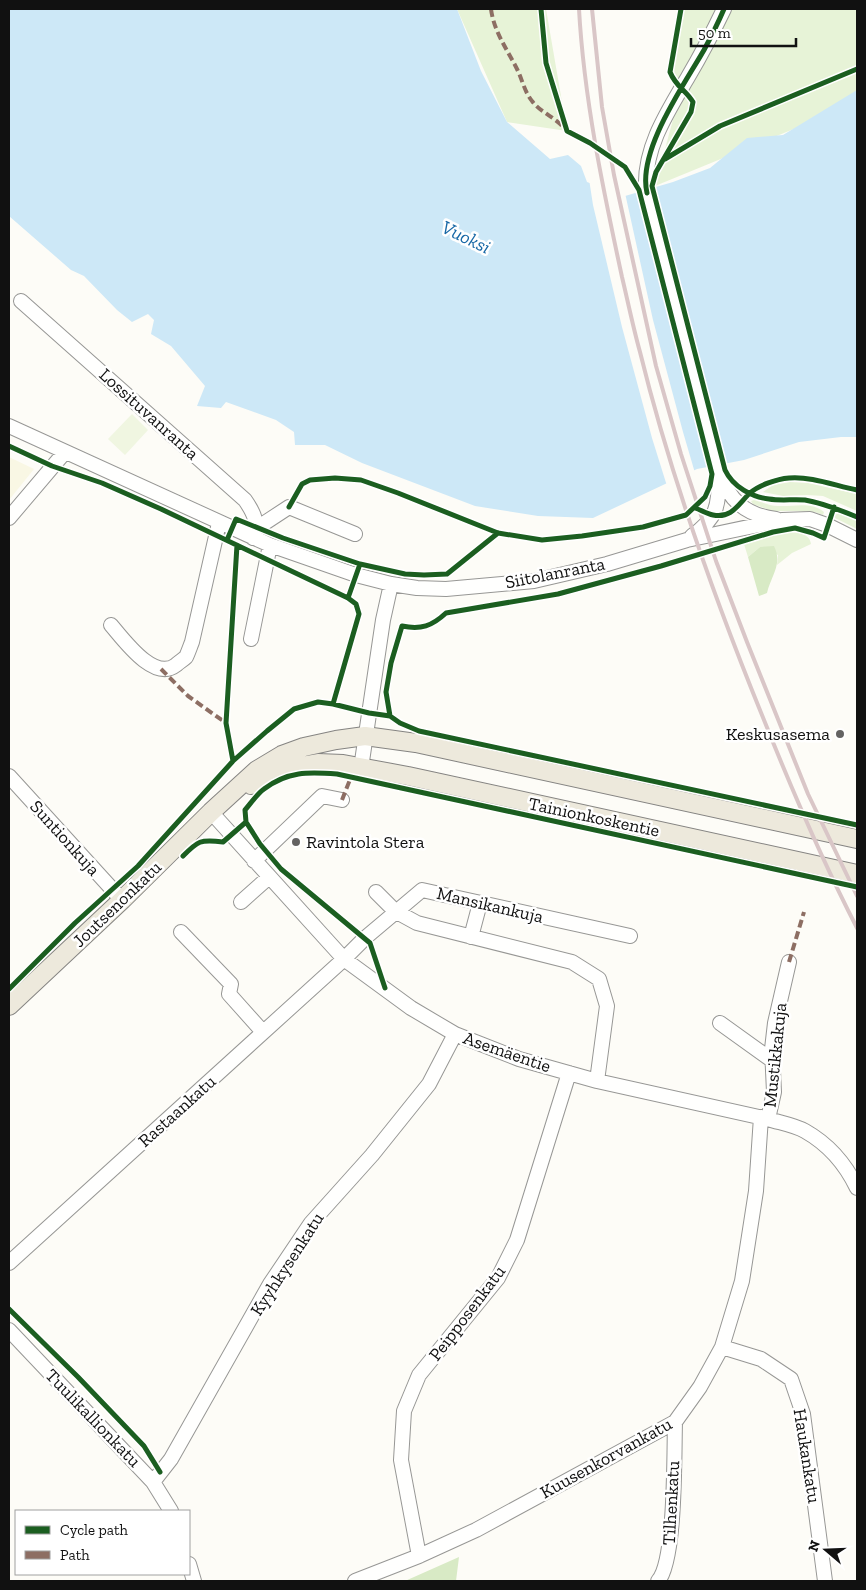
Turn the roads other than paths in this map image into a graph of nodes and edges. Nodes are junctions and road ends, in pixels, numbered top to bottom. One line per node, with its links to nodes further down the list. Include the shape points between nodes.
1 (724, 9): 5 (street, via 658,130 648,160 646,188)
2 (21, 300): 9 (street, Lossituvanranta, via 240,495 252,510)
3 (9, 426): 4 (street)
4 (65, 452): 6 (street); 8 (street)
5 (719, 472): 7 (street, via 725,487 740,505 760,516); 11 (street, via 717,506 713,516)
6 (9, 518)
7 (782, 520): 11 (street, Siitolanranta); 12 (street, via 810,519)
8 (219, 523): 9 (street); 15 (street, via 192,642 185,658 173,667 161,669 149,664)
9 (255, 533): 10 (street, via 289,507); 13 (street)
10 (355, 534)
11 (687, 540): 14 (street, Siitolanranta, via 534,581 446,589)
12 (857, 540)
13 (270, 545): 14 (street); 16 (street)
14 (391, 584): 17 (street)
15 (111, 625)
16 (251, 639)
17 (365, 736): 18 (street); 20 (main road, Joutsenonkatu, via 304,747 282,755 257,770); 23 (main road, Tainionkoskentie, via 416,743)
18 (361, 768): 20 (main road, Joutsenonkatu, via 318,763 290,768); 25 (main road, Tainionkoskentie)
19 (9, 776): 28 (street, Suntionkuja)
20 (224, 800): 22 (main road, Joutsenonkatu)
21 (342, 800): 24 (street, via 322,796)
22 (211, 812): 24 (street, Asemäentie); 28 (main road, Joutsenonkatu)
23 (857, 839)
24 (254, 861): 26 (street, Asemäentie)
25 (857, 874)
26 (269, 877): 29 (street); 35 (street, Asemäentie)
27 (376, 892): 31 (street)
28 (122, 900): 37 (main road, Joutsenonkatu)
29 (241, 902)
30 (480, 903): 31 (street, Mansikankuja, via 422,890); 33 (street); 34 (street, Mansikankuja)
31 (395, 912): 33 (street, via 417,923); 35 (street, Mansikankuja)
32 (181, 932): 39 (street, via 231,984 229,994)
33 (471, 936): 43 (street, via 572,962 599,979 607,1006)
34 (630, 936)
35 (344, 959): 39 (street, Rastaankatu); 40 (street, Asemäentie, via 411,1008)
36 (789, 962): 41 (street, Mustikkakuja, via 775,1023)
37 (9, 1006)
38 (720, 1023): 41 (street)
39 (263, 1032): 46 (street, Rastaankatu)
40 (455, 1034): 42 (street, Asemäentie, via 519,1059); 50 (street, Kyyhkysenkatu, via 429,1084 306,1230 270,1284 170,1459)
41 (773, 1061): 44 (street, Mustikkakuja, via 774,1092)
42 (569, 1073): 43 (street, Asemäentie); 52 (street, Peipposenkatu, via 517,1240 498,1278 419,1375 404,1411 401,1460)
43 (597, 1081): 44 (street, Asemäentie)
44 (765, 1118): 45 (street, Asemäentie, via 806,1132 825,1146 840,1160); 48 (street, Kuusenkorvankatu, via 742,1281)
45 (857, 1188)
46 (9, 1263)
47 (9, 1330): 50 (street, Tuulikallionkatu)
48 (722, 1347): 49 (street, Kuusenkorvankatu, via 700,1387); 57 (street, Haukankatu, via 762,1359 791,1378 803,1414)
49 (675, 1422): 52 (street, Kuusenkorvankatu, via 476,1530); 54 (street, Tilhenkatu, via 672,1522)
50 (153, 1482): 51 (street, Tuulikallionkatu)
51 (170, 1510)
52 (419, 1556): 56 (street, Kuusenkorvankatu)
53 (190, 1567): 55 (street)
54 (661, 1580)
55 (194, 1581)
56 (355, 1581)
57 (826, 1581)

